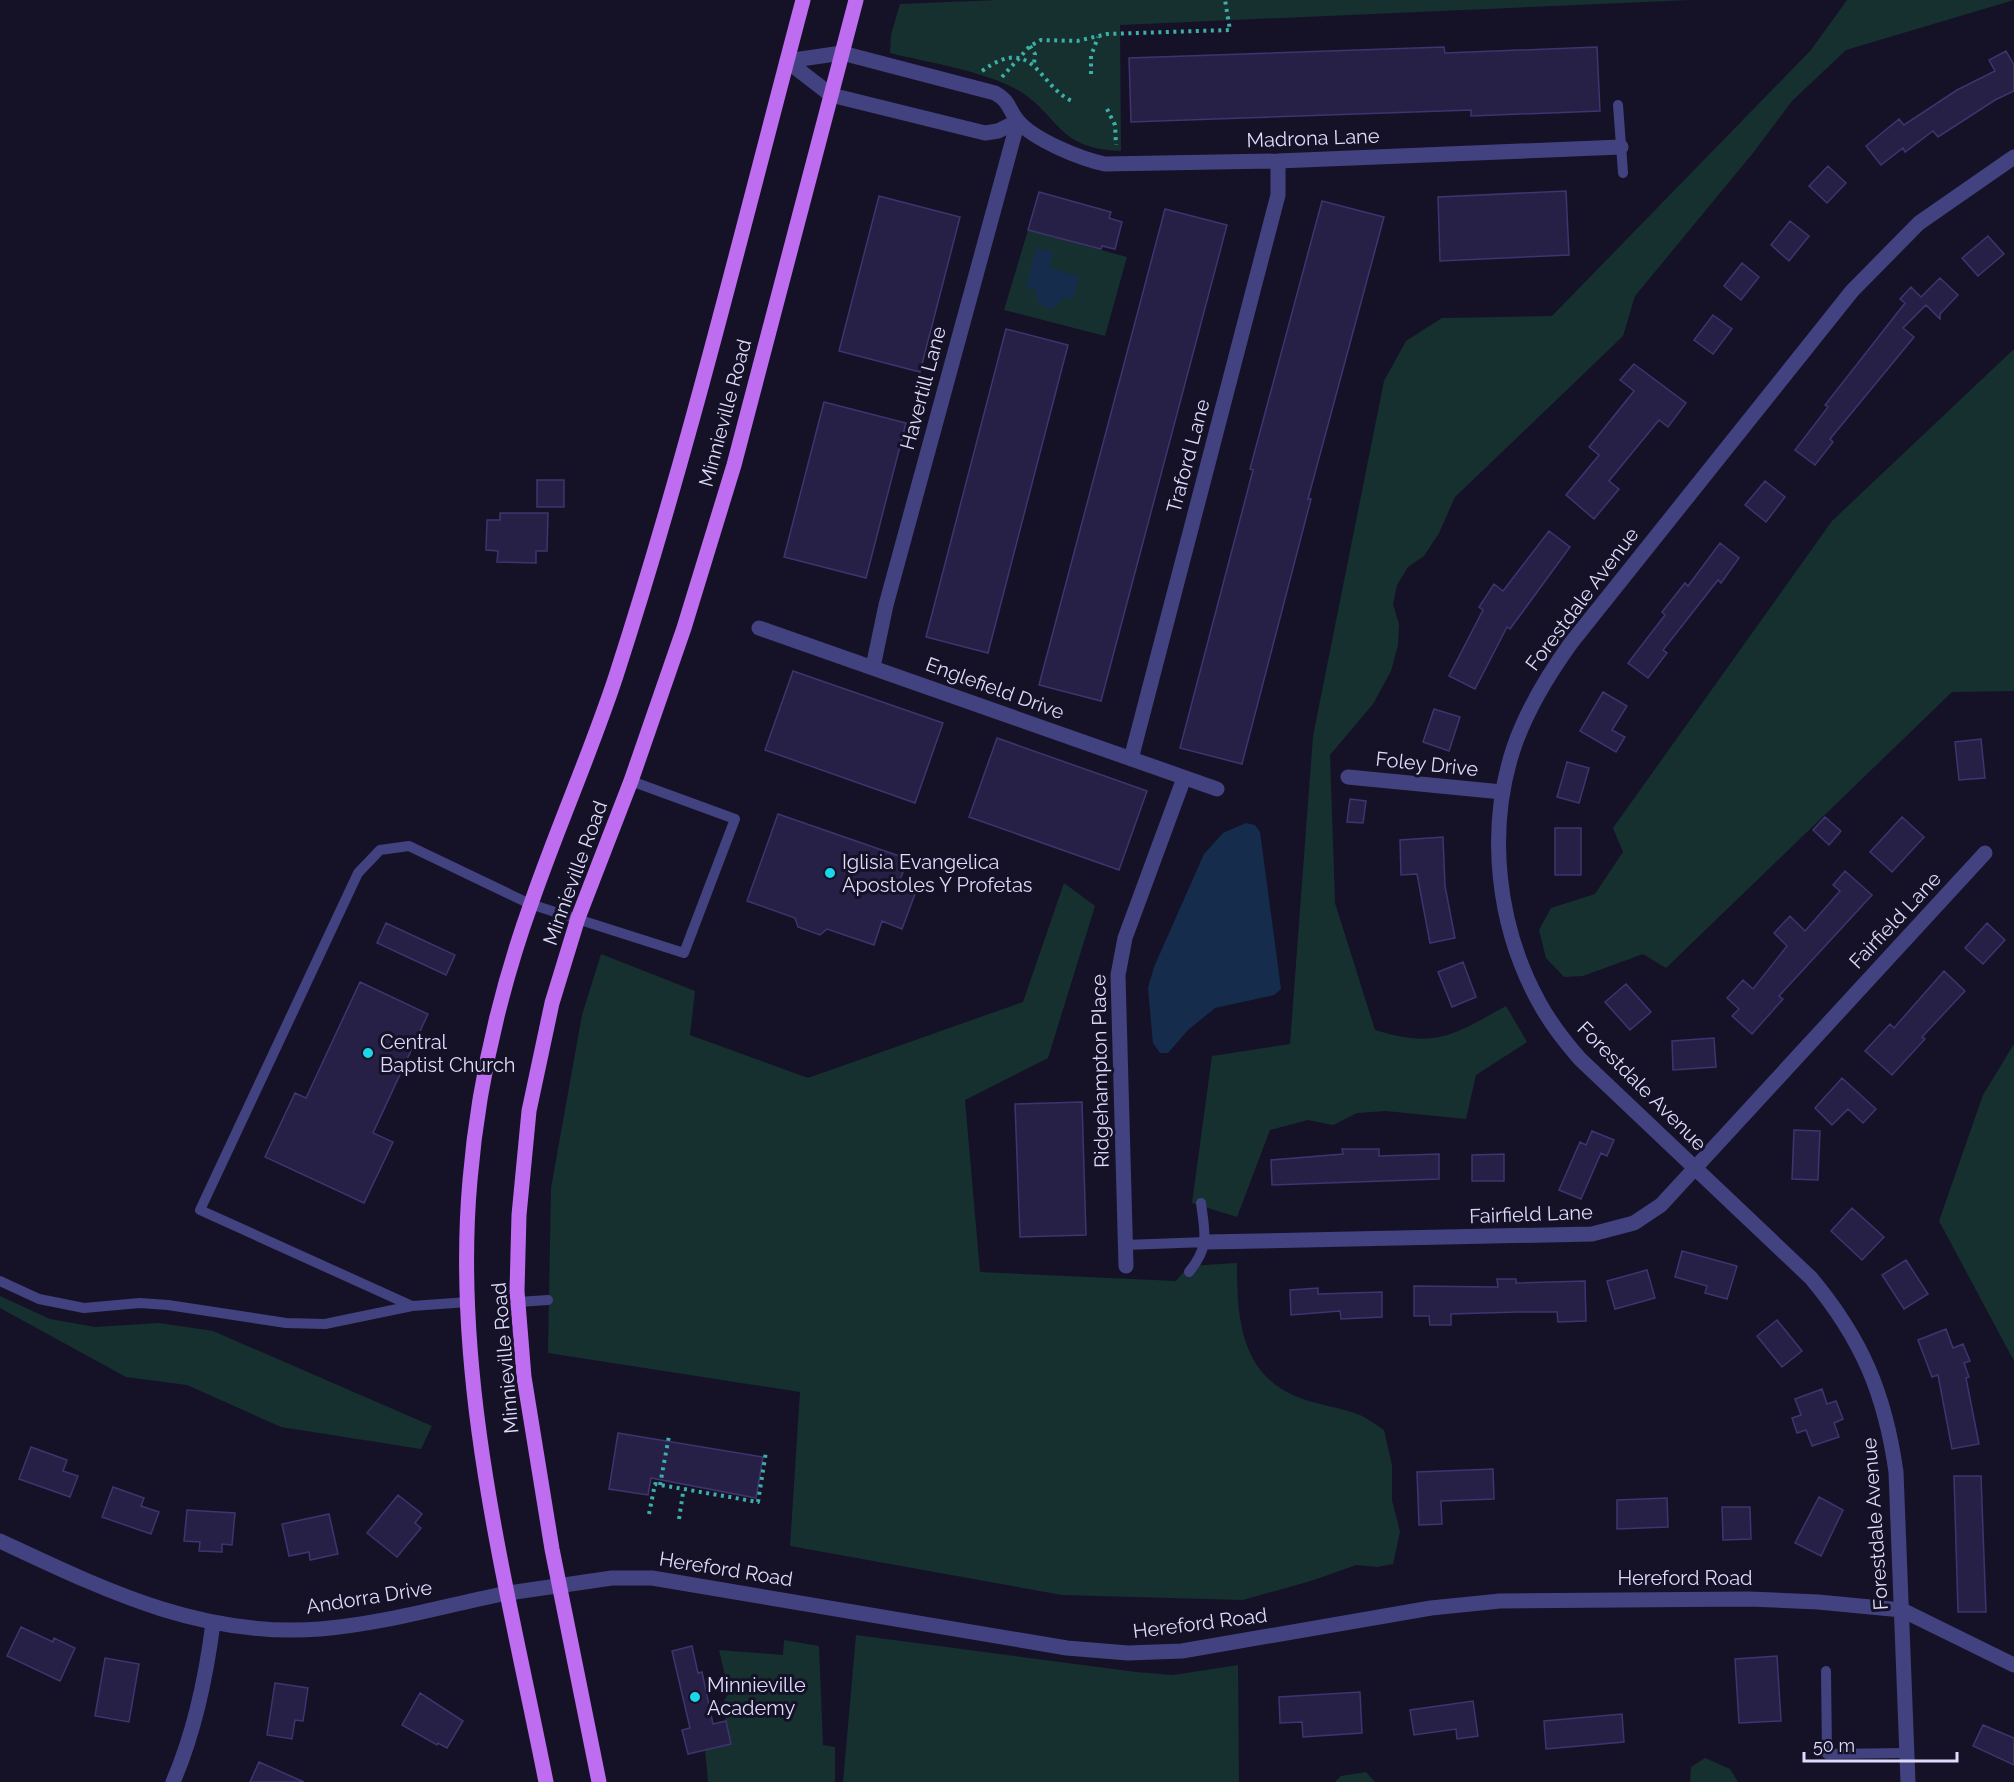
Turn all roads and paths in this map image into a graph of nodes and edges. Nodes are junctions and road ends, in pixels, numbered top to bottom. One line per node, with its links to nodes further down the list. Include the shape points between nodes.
1 (803, 0): 8 (main road, Minnieville Road)
2 (856, 0): 6 (main road, Minnieville Road)
3 (1225, 0): 4 (path, via 1230,30)
4 (1098, 36): 5 (path, via 1041,40); 11 (path, via 1090,56)
5 (1030, 46): 7 (path); 9 (path, via 1035,54)
6 (842, 53): 8 (street, Madrona Lane); 13 (main road, Minnieville Road); 17 (street, Madrona Lane, via 995,93 1006,100)
7 (1019, 59): 9 (path); 10 (path, via 997,61); 12 (path)
8 (787, 61): 13 (street); 32 (main road, Minnieville Road, via 679,468 618,668)
9 (1034, 64): 14 (path, via 1059,93)
10 (982, 71)
11 (1091, 74)
12 (1002, 77)
13 (831, 95): 17 (street, via 985,133); 28 (main road, Minnieville Road, via 734,465)
14 (1072, 101)
15 (1618, 105): 19 (lane)
16 (1107, 109): 18 (path, via 1115,125)
17 (1018, 121): 21 (street, Madrona Lane, via 1063,151 1105,164); 24 (street, Havertill Lane, via 886,605)
18 (1116, 145)
19 (1621, 147): 21 (street, Madrona Lane); 22 (lane)
20 (2014, 157): 30 (street, Forestdale Avenue, via 1919,223 1852,291 1565,651 1530,708)
21 (1278, 161): 25 (street, Traford Lane, via 1278,195)
22 (1623, 173)
23 (759, 628): 24 (street, Englefield Drive)
24 (873, 667): 25 (street, Englefield Drive)
25 (1131, 759): 27 (street, Englefield Drive)
26 (1348, 777): 30 (street, Foley Drive)
27 (1184, 778): 29 (street, Englefield Drive); 37 (street, Ridgehampton Place, via 1125,938 1118,975)
28 (631, 782): 33 (main road, Minnieville Road); 33 (lane, via 735,819 684,953)
29 (1217, 789)
30 (1502, 792): 34 (street, Forestdale Avenue, via 1498,855 1502,894 1510,932 1539,1004 1580,1059)
31 (1985, 853): 34 (street, Fairfield Lane)
32 (530, 904): 33 (lane); 42 (main road, Minnieville Road, via 507,979 478,1111 466,1251); 44 (lane, via 409,846 380,850 355,880 200,1210)
33 (578, 918): 43 (main road, Minnieville Road, via 552,1003 529,1111 519,1215)
34 (1695, 1168): 36 (street, Fairfield Lane, via 1650,1214 1611,1232); 54 (street, Forestdale Avenue, via 1811,1278 1858,1342 1891,1432)
35 (1201, 1203): 36 (lane)
36 (1206, 1242): 37 (lane); 39 (lane)
37 (1125, 1245): 38 (street, Ridgehampton Place)
38 (1125, 1266)
39 (1189, 1272)
40 (0, 1281): 44 (lane, via 39,1299 84,1308 168,1305 286,1323 325,1324)
41 (548, 1300): 43 (lane)
42 (468, 1302): 44 (lane); 53 (main road, Minnieville Road, via 476,1406)
43 (518, 1302): 52 (main road, Minnieville Road, via 524,1377)
44 (412, 1306)
45 (669, 1436): 47 (path)
46 (766, 1452): 47 (path, via 758,1502)
47 (660, 1485): 49 (path, via 655,1484)
48 (683, 1493): 50 (path)
49 (649, 1514)
50 (679, 1519)
51 (0, 1541): 55 (street, Andorra Drive, via 117,1595 164,1612)
52 (558, 1585): 53 (street, Hereford Road); 54 (street, Hereford Road, via 652,1578 1067,1648 1128,1653 1182,1651 1431,1608 1500,1601 1749,1599); 61 (main road, Minnieville Road)
53 (508, 1593): 55 (street, Andorra Drive, via 373,1622 320,1629 261,1630); 60 (main road, Minnieville Road)
54 (1902, 1610): 56 (street); 58 (street, Forestdale Avenue)
55 (213, 1623): 59 (street, via 196,1714)
56 (2014, 1665)
57 (1826, 1671): 58 (lane, via 1827,1754)
58 (1908, 1753): 62 (street, Forestdale Avenue)
59 (173, 1782)
60 (546, 1782)
61 (599, 1782)
62 (1908, 1782)

